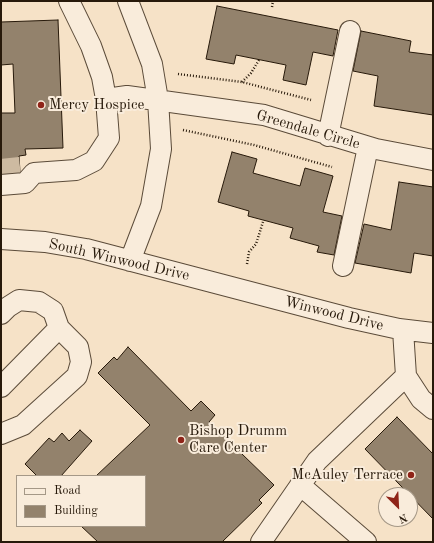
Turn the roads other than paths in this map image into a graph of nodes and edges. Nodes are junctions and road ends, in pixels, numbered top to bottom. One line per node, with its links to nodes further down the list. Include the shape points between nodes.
1 (69, 1): 4 (street, via 91,46 102,77)
2 (128, 1): 5 (street, via 152,64)
3 (350, 31): 6 (street)
4 (106, 99): 5 (street, Greendale Circle, via 128,96); 9 (street, via 109,138 94,161 76,170 27,170 25,183)
5 (158, 100): 6 (street, Greendale Circle, via 264,115); 11 (street, via 160,149 151,206)
6 (328, 136): 7 (street, Greendale Circle)
7 (368, 147): 8 (street, Greendale Circle); 12 (street)
8 (433, 160)
9 (1, 185)
10 (1, 239): 11 (street, South Winwood Drive, via 45,242 86,249)
11 (130, 261): 13 (street, South Winwood Drive)
12 (343, 266)
13 (237, 289): 16 (street, Winwood Drive)
14 (1, 314): 15 (street, via 20,300 39,302 53,312)
15 (59, 328): 19 (street); 21 (street, via 78,347 81,362 77,376 23,425)
16 (403, 330): 17 (street, Winwood Drive); 18 (street)
17 (433, 333)
18 (406, 376): 20 (street, via 421,399); 22 (street, via 317,461)
19 (1, 387)
20 (433, 410)
21 (1, 434)
22 (300, 485): 23 (street); 24 (street)
23 (261, 542)
24 (366, 542)

